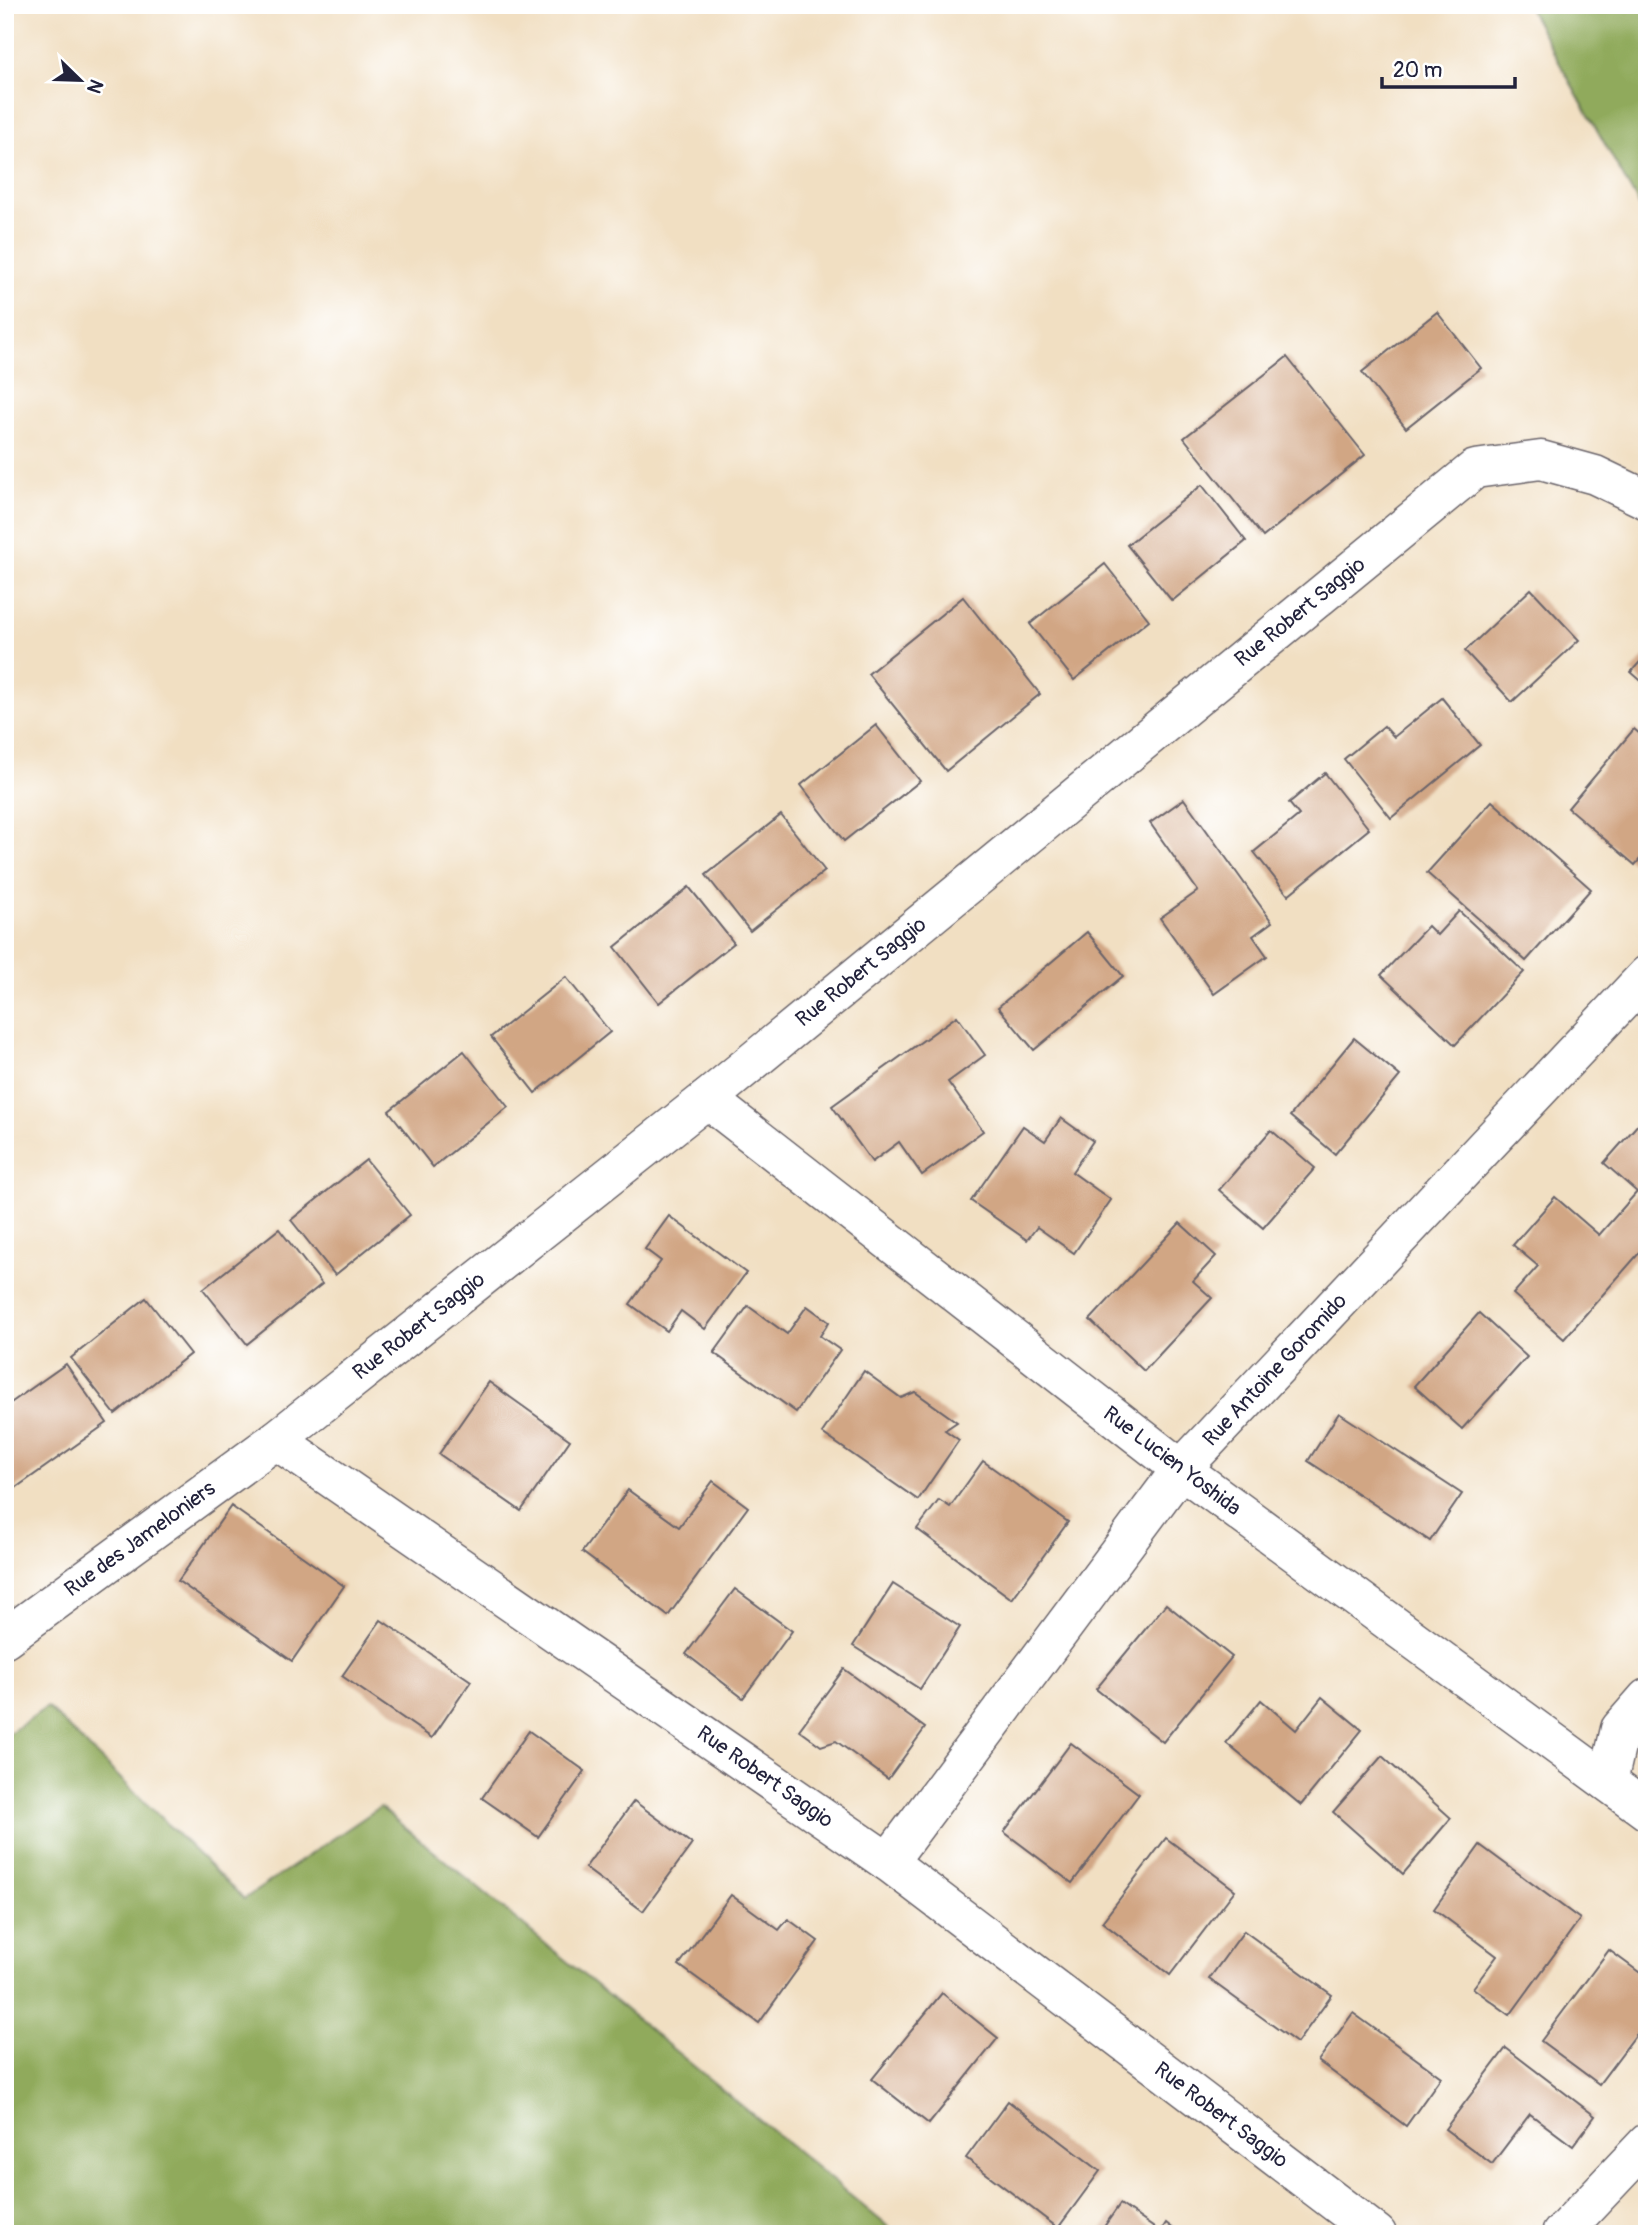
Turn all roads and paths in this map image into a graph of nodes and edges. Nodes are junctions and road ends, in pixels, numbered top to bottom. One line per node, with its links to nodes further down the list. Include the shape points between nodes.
1 (1647, 500): 3 (street, Rue Robert Saggio, via 1595,475 1541,460 1475,469)
2 (1647, 975): 5 (street, Rue Antoine Goromido)
3 (707, 1098): 4 (street, Rue Robert Saggio); 5 (street, Rue Lucien Yoshida)
4 (276, 1440): 6 (street, Rue des Jameloniers); 10 (street, Rue Robert Saggio)
5 (1181, 1469): 8 (street, Rue Lucien Yoshida); 10 (street, Rue Antoine Goromido)
6 (5, 1638)
7 (1647, 1698): 8 (street, via 1620,1729)
8 (1608, 1782): 9 (street, Rue Lucien Yoshida)
9 (1647, 1811)
10 (888, 1862): 12 (street, Rue Robert Saggio)
11 (1647, 2143): 13 (street)
12 (1377, 2234)
13 (1560, 2234)

